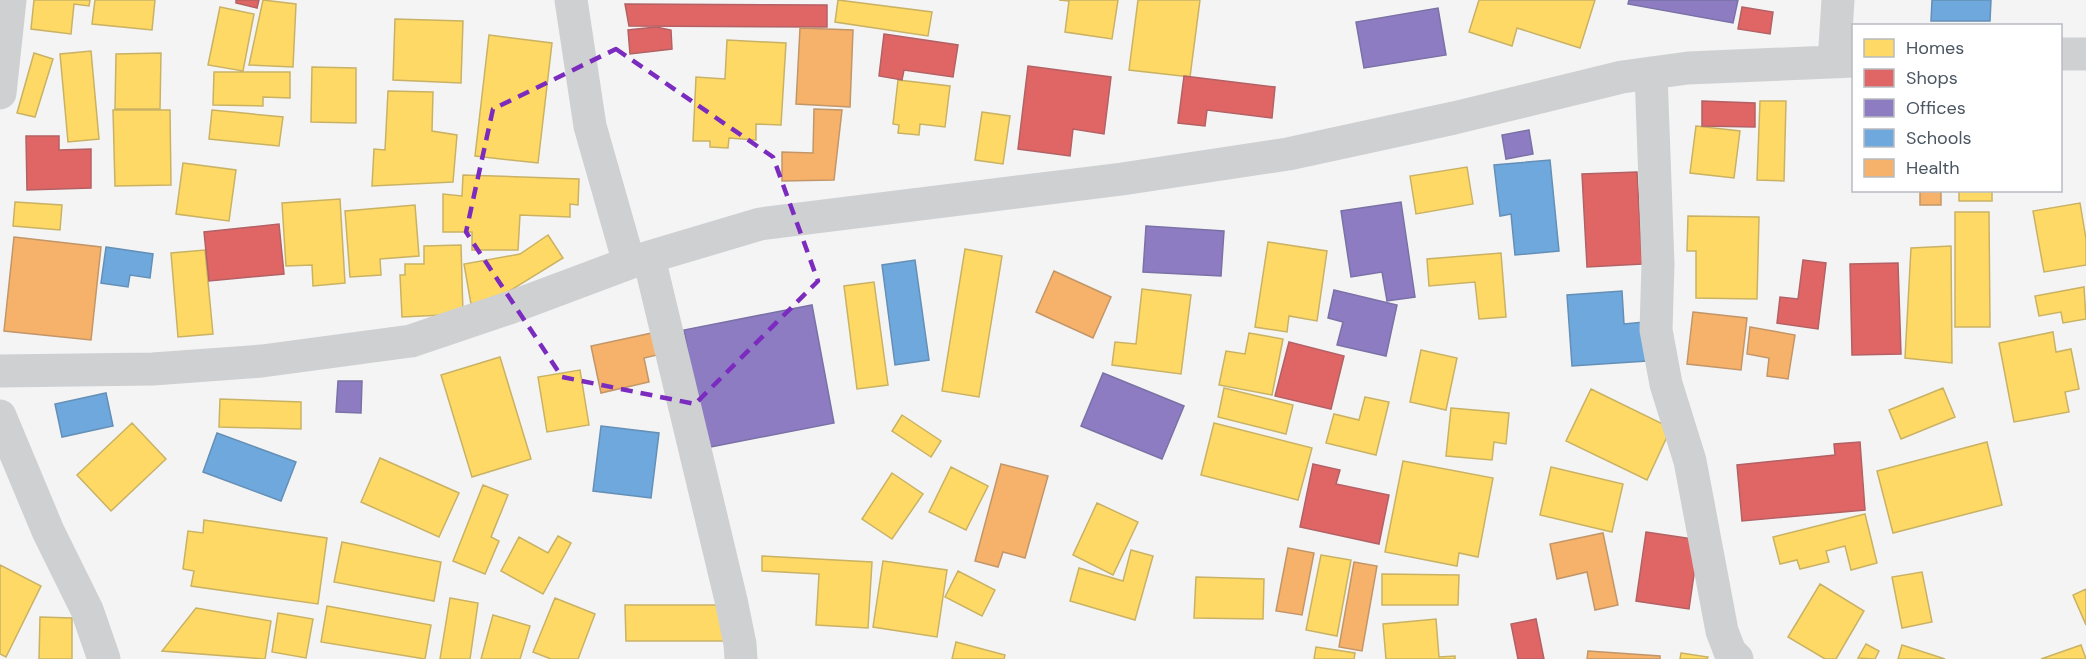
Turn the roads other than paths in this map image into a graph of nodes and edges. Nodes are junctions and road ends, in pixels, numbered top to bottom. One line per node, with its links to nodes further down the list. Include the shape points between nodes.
1 (10, 0): 8 (street)
2 (571, 0): 9 (street, via 590,126)
3 (1838, 0): 6 (street)
4 (2062, 54): 5 (street)
5 (2086, 54)
6 (1844, 62): 7 (street, via 1699,67)
7 (1651, 73): 9 (street, via 1288,154 760,224); 14 (street, via 1658,264 1656,330 1666,384 1690,461 1722,631)
8 (0, 93)
9 (639, 261): 10 (street, via 411,340 262,361 175,367); 13 (street, via 733,611)
10 (0, 370)
11 (0, 416): 12 (street, via 48,531 87,610)
12 (104, 659)
13 (741, 659)
14 (1737, 659)

